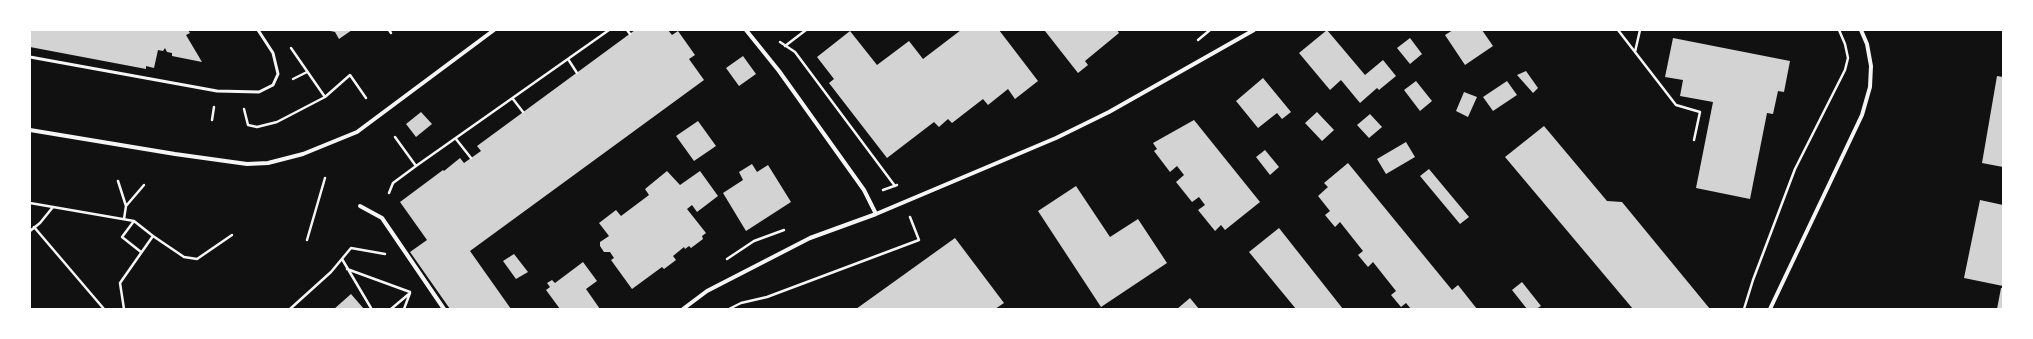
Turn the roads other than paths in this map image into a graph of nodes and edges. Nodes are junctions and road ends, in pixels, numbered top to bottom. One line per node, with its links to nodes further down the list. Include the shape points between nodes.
1 (258, 30): 6 (lane, via 273,53 278,74 273,85 259,92 217,91)
2 (494, 30): 7 (street, via 357,132 303,154 268,163 247,164 189,156)
3 (746, 30): 9 (street, via 779,71 864,190)
4 (1254, 30): 9 (street, via 1109,112 1063,135)
5 (1861, 30): 12 (street, via 1867,44 1871,66 1870,87 1862,115)
6 (30, 57)
7 (30, 130)
8 (360, 206): 10 (street, via 382,218)
9 (876, 214): 11 (street, via 810,238 707,292)
10 (444, 309)
11 (682, 309)
12 (1770, 309)

